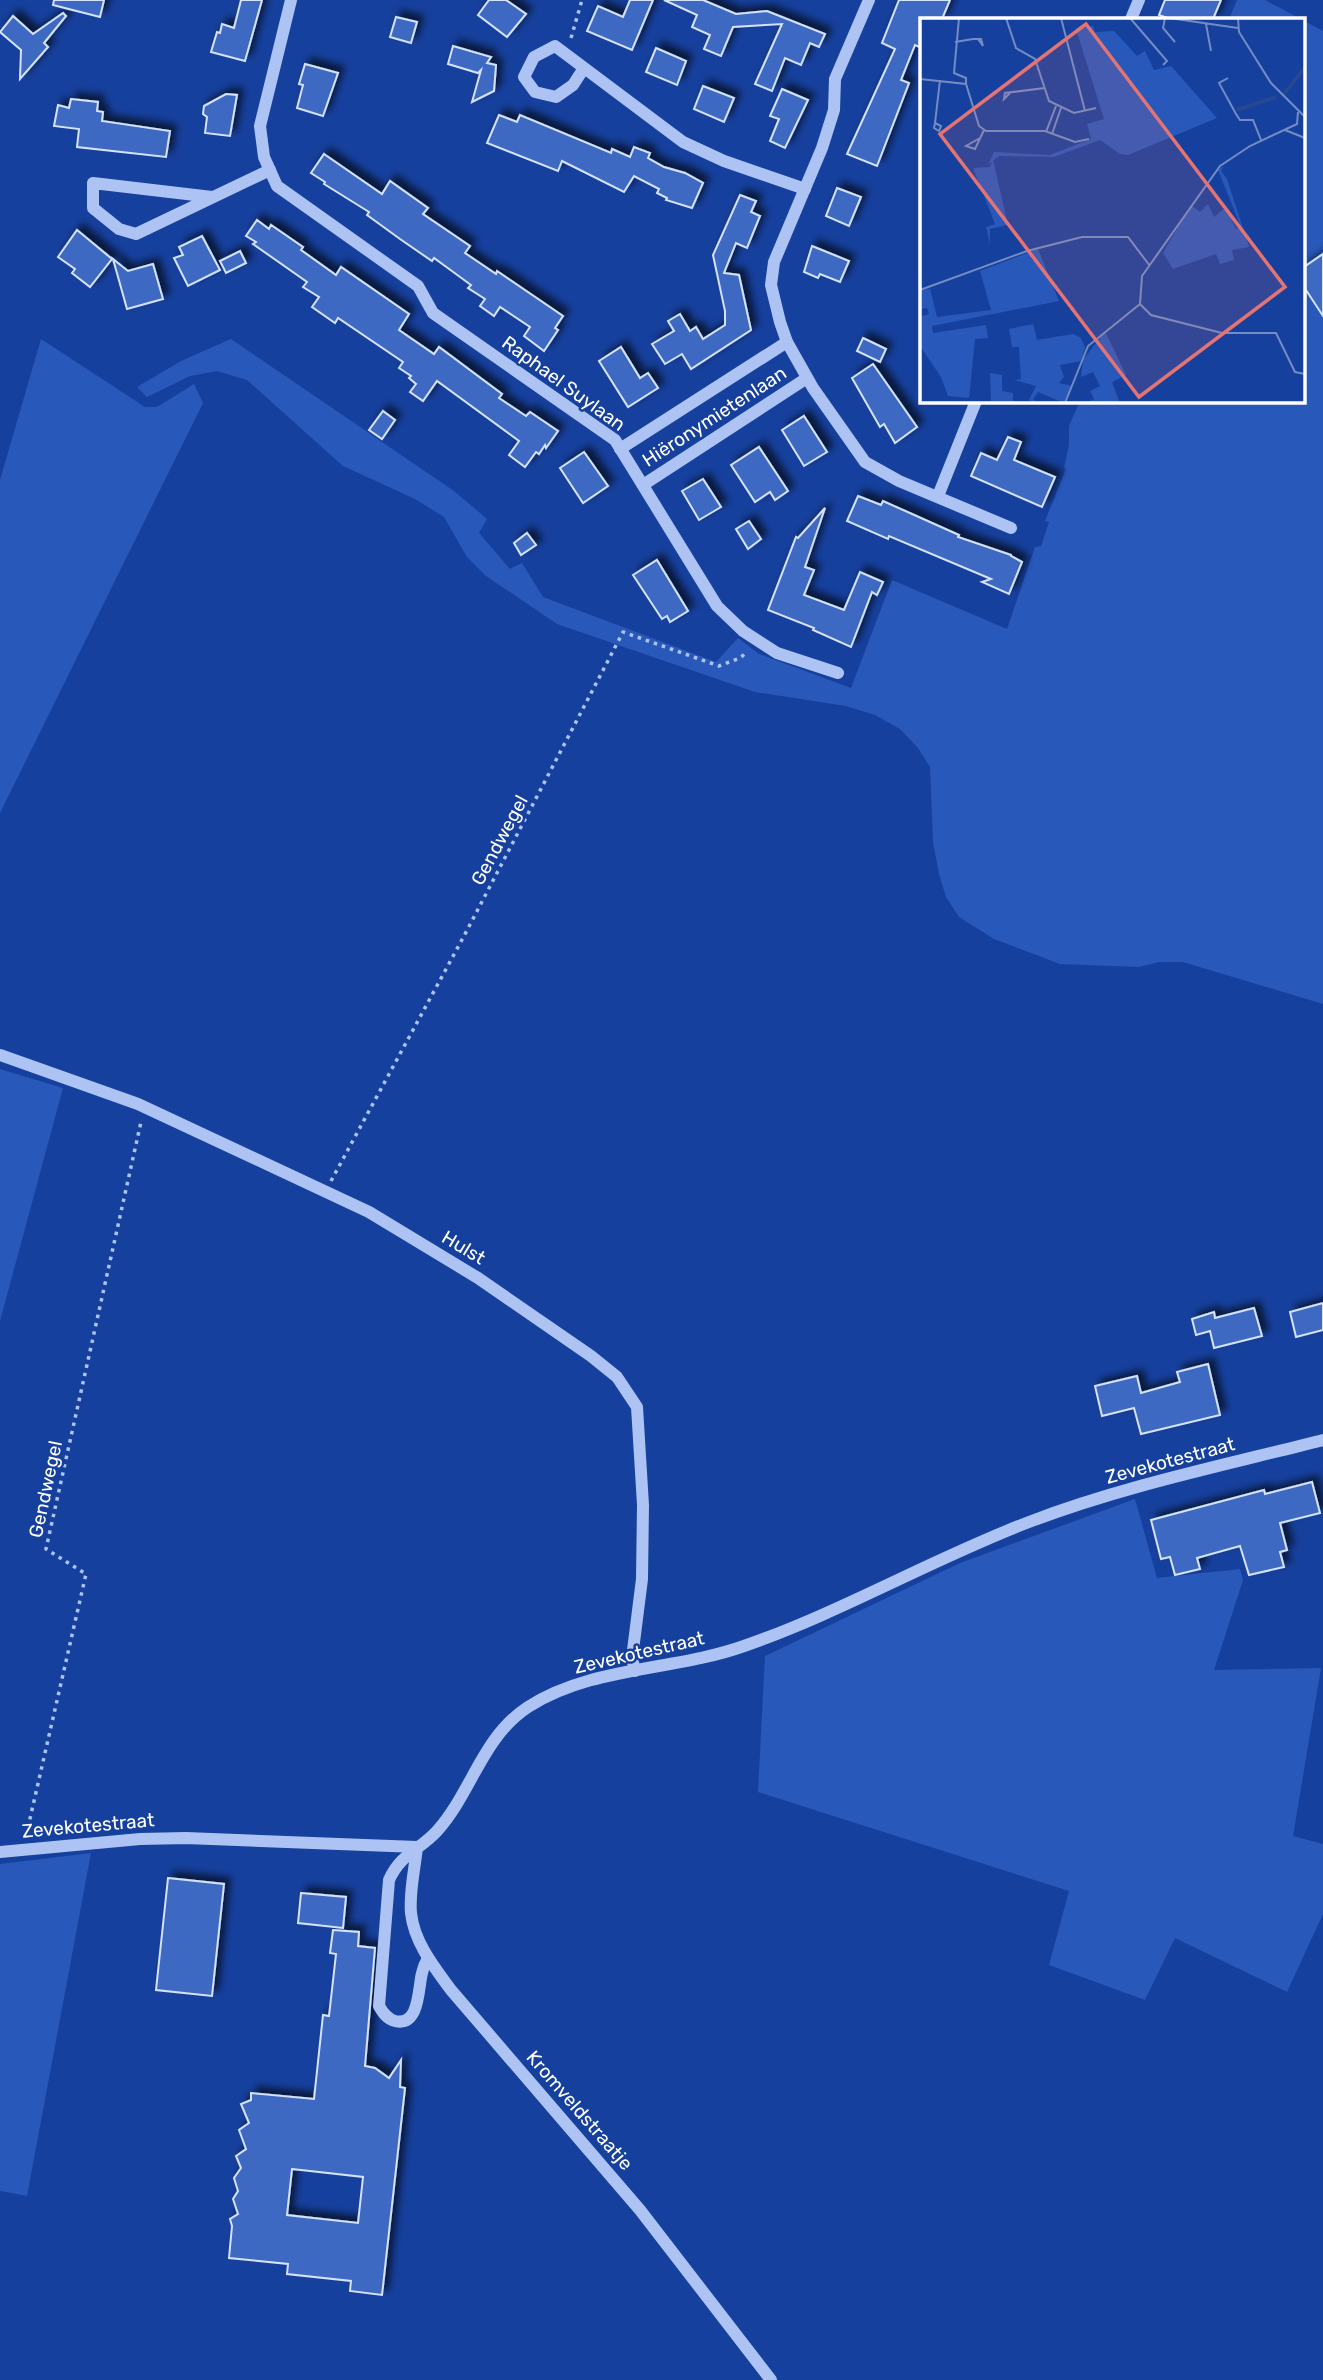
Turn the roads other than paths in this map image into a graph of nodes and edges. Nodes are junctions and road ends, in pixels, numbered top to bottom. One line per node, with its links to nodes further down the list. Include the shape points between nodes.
1 (291, 0): 6 (street, Raphael Suylaan, via 260,126)
2 (869, 0): 7 (street, via 835,79 834,110)
3 (1139, 0): 4 (street)
4 (1131, 18)
5 (584, 68): 5 (street, via 555,46 534,57 524,77 535,92 556,97 573,85); 7 (street, via 683,142)
6 (270, 170): 8 (street); 12 (street, Raphael Suylaan, via 277,186 418,286 433,313 615,440)
7 (804, 189): 9 (street, via 774,262 771,285)
8 (212, 197): 8 (street, via 136,234 119,229 93,208 93,183)
9 (787, 342): 10 (street); 12 (street, Hiëronymietenlaan)
10 (807, 378): 13 (street, Hiëronymietenlaan); 14 (street, via 865,461)
11 (976, 402): 14 (street)
12 (621, 449): 13 (street, Raphael Suylaan)
13 (643, 485): 16 (street, Raphael Suylaan, via 717,606 743,631 777,653)
14 (938, 496): 15 (street)
15 (1011, 528)
16 (838, 673)
17 (0, 1055): 19 (street, Hulst, via 138,1104 369,1212 478,1278 617,1377 637,1407 643,1505 642,1578 632,1658)
18 (1323, 1440): 19 (street, Zevekotestraat, via 1076,1506 977,1542 781,1633 740,1648)
19 (635, 1671): 20 (street, Zevekotestraat, via 586,1681 518,1715 488,1747 444,1823)
20 (417, 1847): 21 (street, Zevekotestraat, via 186,1838); 22 (street, Kromveldstraatje, via 411,1910); 22 (street, via 396,1865 389,1880 379,2006 389,2018 405,2021 411,2016)
21 (0, 1852)
22 (428, 1958): 23 (street, Kromveldstraatje, via 632,2200)
23 (771, 2380)

